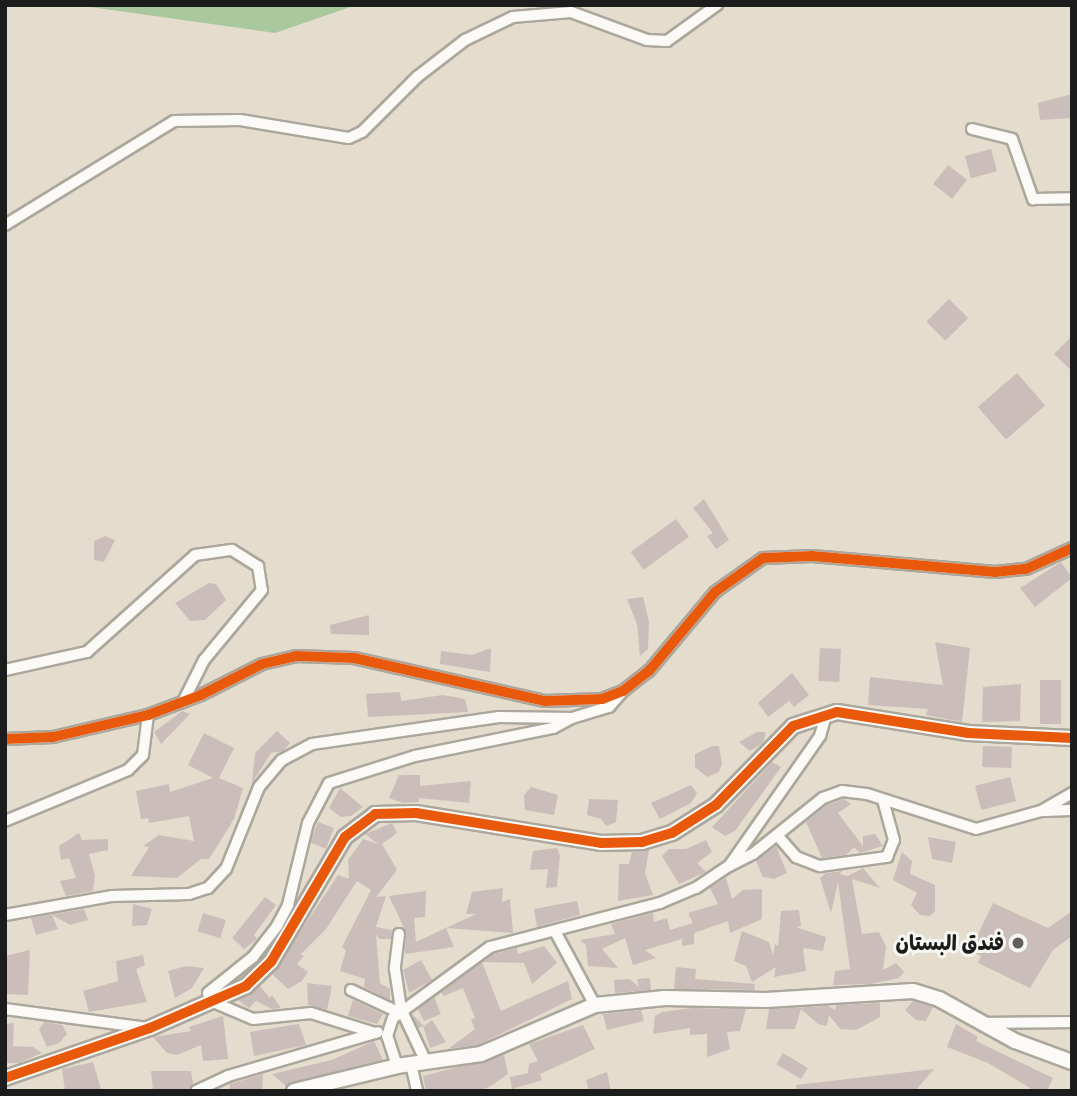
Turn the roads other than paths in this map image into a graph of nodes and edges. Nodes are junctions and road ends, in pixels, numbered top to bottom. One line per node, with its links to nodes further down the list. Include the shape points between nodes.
1 (717, 5): 4 (street, via 667,41 647,40 570,12 513,17 465,40 417,77 362,132 349,138 240,120 174,121)
2 (972, 129): 3 (street, via 1012,139 1033,199)
3 (1072, 198)
4 (5, 225)
5 (1072, 548): 7 (street, via 1026,569 995,572 812,556 763,558 715,592 659,661)
6 (5, 670): 9 (street, via 87,652 195,555 232,550 258,566 262,590 204,660)
7 (623, 691): 8 (street, via 589,701); 13 (street, via 604,709)
8 (540, 700): 9 (street, via 339,656 296,656 262,664); 12 (street)
9 (183, 702): 10 (street)
10 (148, 715): 15 (street, via 52,737); 20 (street, via 143,755 128,770)
11 (826, 715): 14 (street, via 847,712 968,733); 22 (street, via 820,736); 27 (street, via 793,726 716,805 656,840 601,843 416,813 374,814 345,837 271,962 246,986)
12 (538, 717): 13 (street); 23 (street, via 499,717 305,747 282,760 259,787 226,869 208,888 189,894 112,896)
13 (572, 718): 27 (street, via 553,728 415,756 329,783 308,823 288,905 277,926 253,957 208,993)
14 (1072, 738)
15 (5, 739)
16 (1072, 793): 19 (street)
17 (883, 800): 19 (street, via 976,829); 21 (street, via 850,790 832,794); 21 (street, via 894,840 887,857 820,866 796,857)
18 (1072, 810): 19 (street)
19 (1041, 811)
20 (5, 821)
21 (777, 835): 22 (street)
22 (729, 866): 24 (street, via 677,897)
23 (5, 915)
24 (556, 933): 28 (street); 30 (street, via 495,944)
25 (399, 934): 30 (street, via 395,969)
26 (351, 990): 30 (street)
27 (213, 1002): 33 (street); 35 (street, via 253,1018 311,1013)
28 (595, 1005): 32 (street, via 665,998 766,1000 913,991 939,999); 36 (street, via 481,1054)
29 (5, 1009): 33 (street)
30 (400, 1011): 34 (street); 36 (street)
31 (1072, 1022): 32 (street)
32 (979, 1023): 37 (street)
33 (150, 1028): 39 (street)
34 (387, 1029): 35 (street); 38 (street)
35 (376, 1033): 40 (street, via 228,1076)
36 (426, 1062): 38 (street)
37 (1072, 1062)
38 (404, 1065): 41 (street); 42 (street)
39 (5, 1078)
40 (196, 1091)
41 (295, 1091)
42 (416, 1091)

